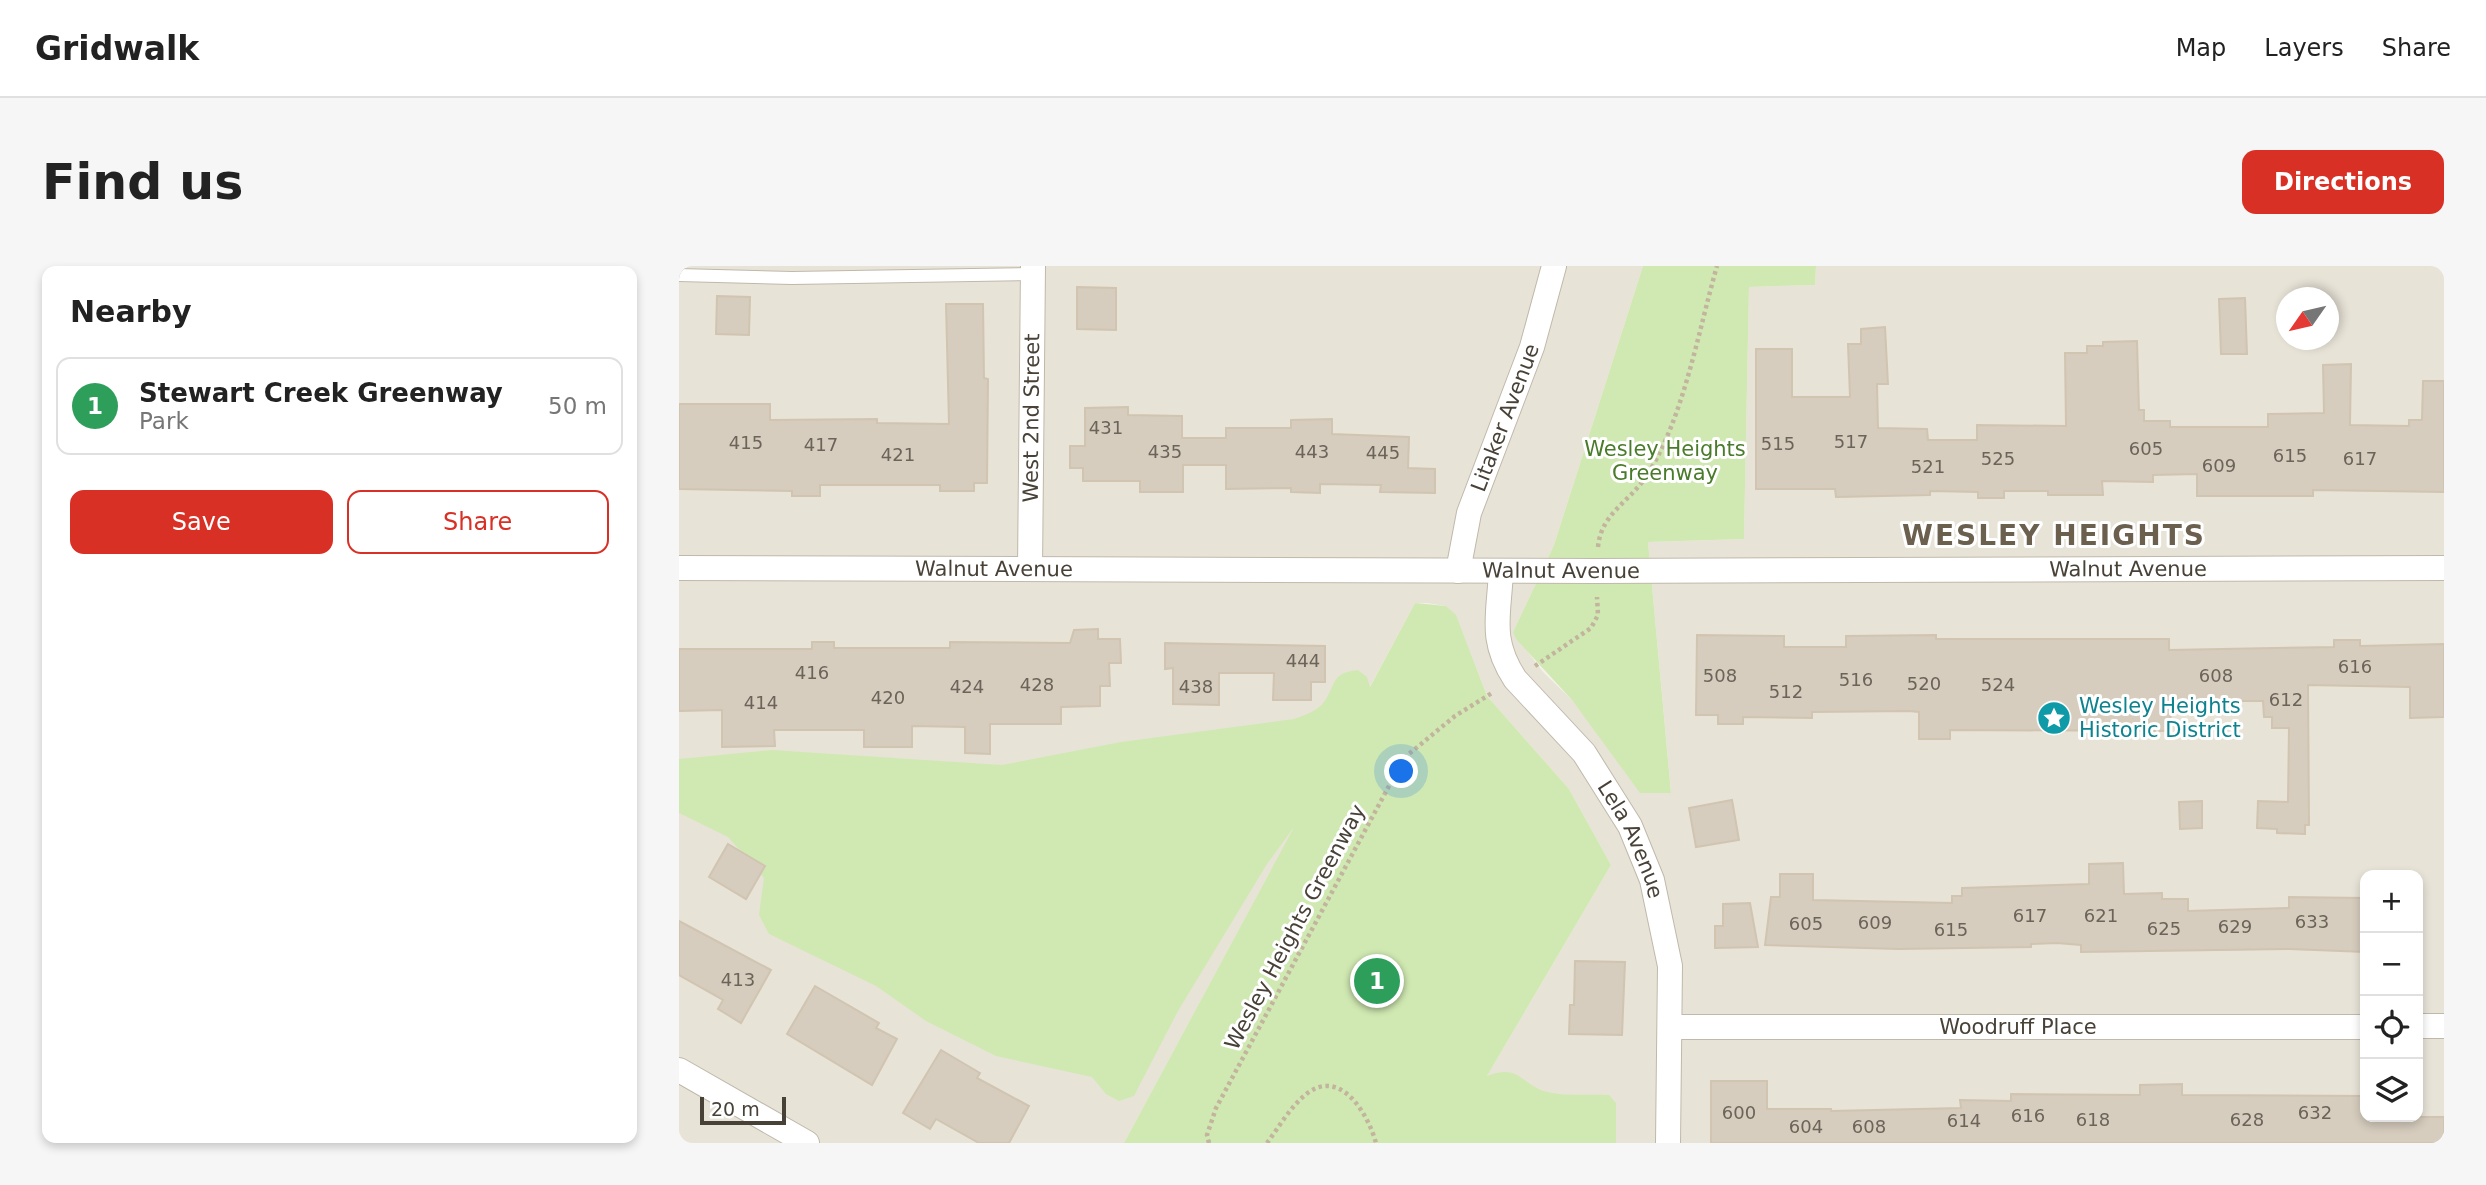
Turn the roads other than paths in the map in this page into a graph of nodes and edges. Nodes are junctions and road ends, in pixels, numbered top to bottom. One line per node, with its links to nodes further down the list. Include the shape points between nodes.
1 (1554, 266): 7 (street, Litaker Avenue, via 1532,347 1469,513)
2 (1033, 270): 3 (lane, via 792,278); 5 (street, West 2nd Street)
3 (679, 275)
4 (679, 568): 5 (street, Walnut Avenue)
5 (1030, 568): 7 (street, Walnut Avenue)
6 (2444, 568): 8 (street, Walnut Avenue)
7 (1458, 571): 8 (street, Walnut Avenue)
8 (1501, 571): 11 (street, Lela Avenue, via 1496,631 1506,665 1591,763 1630,826 1652,880 1670,966)
9 (2423, 1026): 10 (street)
10 (2444, 1026)
11 (1670, 1027): 12 (street, Woodruff Place); 15 (street, Lela Avenue)
12 (2360, 1027)
13 (679, 1070): 14 (street)
14 (807, 1143)
15 (1668, 1143)

